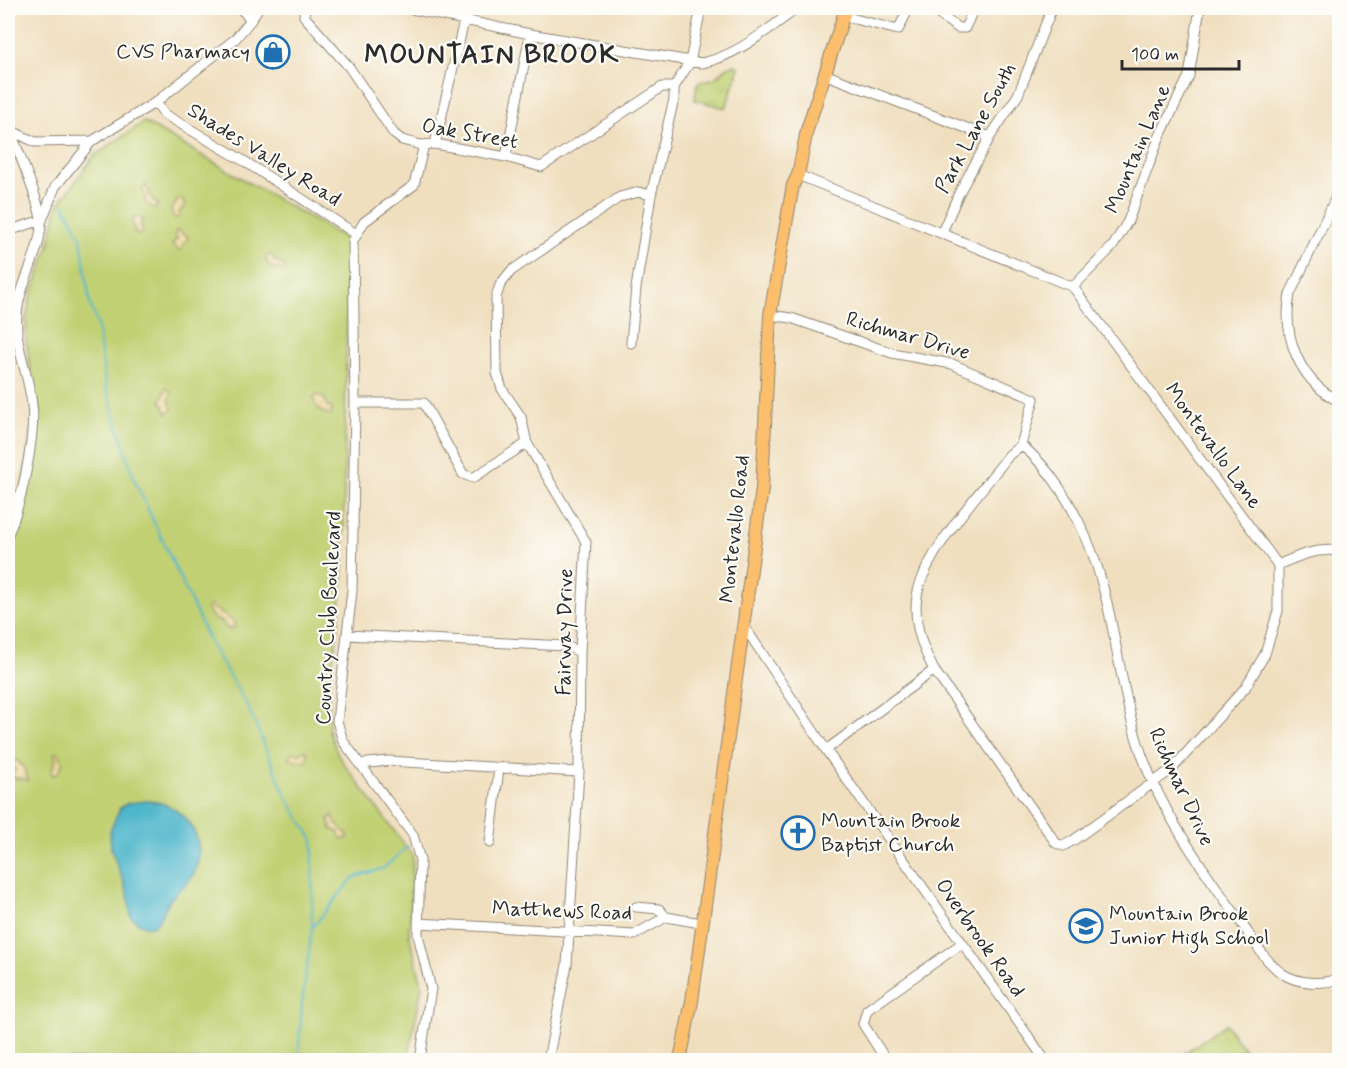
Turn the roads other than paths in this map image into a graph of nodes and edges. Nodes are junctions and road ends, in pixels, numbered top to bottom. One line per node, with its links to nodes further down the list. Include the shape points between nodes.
1 (240, 8): 13 (street)
2 (258, 8): 13 (street)
3 (305, 8): 24 (street, Oak Street, via 304,16 349,68 394,134)
4 (407, 8): 14 (street)
5 (701, 8): 16 (street)
6 (798, 8): 16 (street, via 715,60)
7 (909, 8): 12 (street, via 898,30)
8 (930, 8): 9 (street, via 958,28 965,28)
9 (974, 8)
10 (1052, 8): 21 (street, Park Lane South, via 1018,95)
11 (1200, 8): 33 (street, Mountain Lane, via 1189,76 1159,138 1128,221 1113,246)
12 (845, 10): 17 (main road, Montevallo Road)
13 (252, 20): 19 (street, via 235,39)
14 (464, 21): 15 (street); 23 (street)
15 (530, 34): 16 (street); 25 (street)
16 (690, 62): 18 (street)
17 (824, 74): 21 (street); 26 (main road, Montevallo Road)
18 (674, 87): 25 (street, Oak Street, via 662,87 541,167); 28 (street)
19 (156, 102): 22 (street); 32 (street, Shades Valley Road, via 164,114 244,160)
20 (9, 130): 22 (street, via 35,142); 29 (street)
21 (990, 137): 31 (street, Park Lane South)
22 (92, 141): 29 (street, via 55,187)
23 (435, 144): 24 (street, Oak Street); 25 (street, Oak Street)
24 (424, 145): 32 (street, via 414,185 364,222)
25 (506, 157)
26 (798, 175): 31 (street); 34 (main road, Montevallo Road)
27 (1340, 189): 36 (street, via 1290,294 1287,311 1290,343 1299,363 1327,396)
28 (651, 195): 35 (street); 38 (street, Fairway Drive, via 639,192 620,197 511,271 500,285 495,319 497,373 502,389 521,417)
29 (42, 220): 30 (street); 40 (street, via 17,312 16,335 32,405 32,438)
30 (8, 231)
31 (942, 232): 33 (street)
32 (356, 234): 37 (street, Country Club Boulevard)
33 (1073, 287): 44 (street, Montevallo Lane)
34 (770, 315): 39 (street, Richmar Drive, via 791,318 892,353 952,364 1034,399); 45 (main road, Montevallo Road, via 762,489)
35 (631, 343)
36 (1340, 402)
37 (355, 403): 38 (street, via 424,403 463,474 473,478); 46 (street, Country Club Boulevard, via 352,591)
38 (527, 444): 47 (street, Fairway Drive, via 586,542)
39 (1021, 445): 48 (street, via 995,473 923,574 916,617 921,645); 53 (street, Richmar Drive, via 1034,455 1088,542 1107,602 1119,675 1137,742)
40 (21, 496): 41 (street); 42 (street)
41 (8, 498)
42 (8, 534)
43 (1340, 551): 44 (street, via 1305,552)
44 (1278, 565): 53 (street, via 1278,611 1265,654 1245,688)
45 (744, 627): 49 (street, Overbrook Road); 58 (main road, Montevallo Road)
46 (347, 635): 47 (street, via 566,646); 50 (street, Country Club Boulevard, via 337,721 343,741)
47 (580, 652): 52 (street, Fairway Drive)
48 (934, 670): 49 (street); 53 (street, via 1050,835 1063,846)
49 (826, 750): 60 (street, Overbrook Road)
50 (359, 764): 51 (street, via 388,761); 57 (street, Country Club Boulevard, via 417,844)
51 (499, 768): 52 (street); 54 (street)
52 (579, 772): 59 (street, Fairway Drive)
53 (1156, 783): 61 (street, Richmar Drive, via 1195,859 1266,956 1283,974 1303,981 1328,983)
54 (490, 843)
55 (636, 907): 56 (street, via 660,909)
56 (666, 916): 58 (street); 59 (street, Matthews Road, via 634,935)
57 (418, 923): 59 (street, Matthews Road); 62 (street, Country Club Boulevard, via 431,989)
58 (701, 923): 64 (main road, Montevallo Road, via 692,1002)
59 (568, 931): 63 (street, Fairway Drive, via 567,965)
60 (961, 944): 65 (street, via 867,1010 863,1024); 66 (street, Overbrook Road)
61 (1340, 978)
62 (420, 1060)
63 (548, 1060)
64 (680, 1060)
65 (886, 1060)
66 (1045, 1060)

